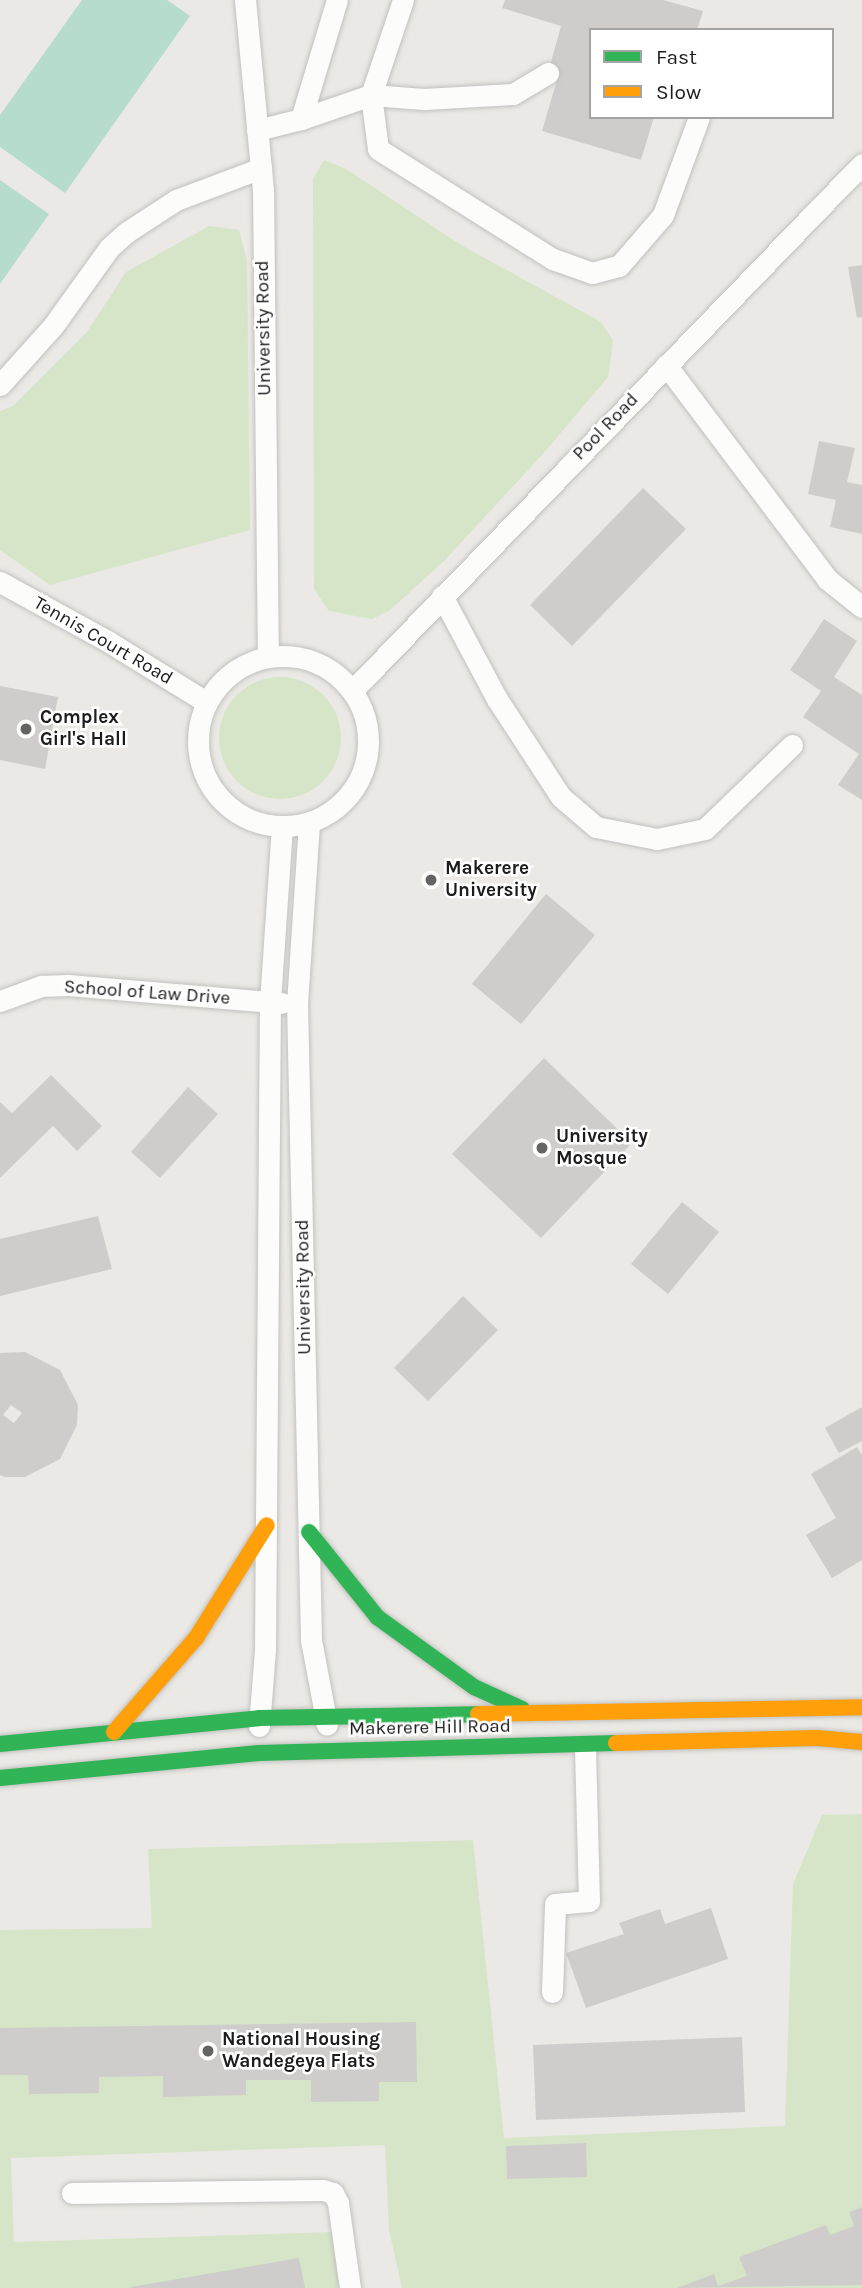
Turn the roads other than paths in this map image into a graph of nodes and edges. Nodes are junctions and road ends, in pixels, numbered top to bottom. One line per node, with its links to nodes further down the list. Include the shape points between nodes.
1 (245, 0): 8 (lane, University Road)
2 (337, 0): 6 (lane)
3 (403, 0): 5 (lane)
4 (548, 74): 5 (lane, via 513,94 424,99)
5 (371, 95): 6 (lane); 7 (lane, via 378,149 554,259 592,273 619,266 663,215)
6 (301, 119): 8 (lane)
7 (698, 119)
8 (257, 131): 10 (lane, University Road)
9 (862, 164): 12 (lane, Pool Road)
10 (261, 168): 14 (lane, via 176,200 127,232 109,248 53,326); 18 (lane, University Road)
11 (862, 185): 12 (lane)
12 (835, 192): 13 (lane, Pool Road)
13 (666, 365): 16 (lane, Pool Road); 17 (lane, via 827,579)
14 (0, 384)
15 (0, 582): 20 (lane, Tennis Court Road)
16 (442, 596): 19 (lane, Pool Road); 21 (lane, via 497,699 561,797 596,827 657,839 705,829 758,783)
17 (862, 607)
18 (268, 657): 19 (lane, via 315,662); 20 (lane, via 243,665 221,680)
19 (352, 691): 22 (lane, via 365,716 364,768 352,792)
20 (206, 702): 23 (lane, via 198,726 204,774 235,812 258,823)
21 (792, 745)
22 (309, 823): 23 (lane); 26 (lane, University Road)
23 (282, 826): 25 (lane, University Road)
24 (6, 994): 25 (lane, School of Law Drive, via 68,985)
25 (270, 1002): 26 (lane, School of Law Drive); 27 (lane, University Road)
26 (297, 1003): 28 (lane, University Road)
27 (267, 1525): 32 (lane, University Road, via 265,1650); 33 (main road, via 196,1638)
28 (309, 1531): 30 (main road, via 377,1616 474,1687); 31 (lane, University Road, via 311,1640)
29 (862, 1707): 30 (main road, Makerere Hill Road)
30 (531, 1713): 31 (main road, Makerere Hill Road)
31 (327, 1716): 32 (main road, Makerere Hill Road); 37 (lane, University Road)
32 (258, 1718): 33 (main road, Makerere Hill Road); 38 (lane, University Road)
33 (114, 1732): 35 (main road, Makerere Hill Road)
34 (862, 1742): 36 (main road, Makerere Hill Road, via 817,1738)
35 (0, 1744)
36 (585, 1746): 37 (main road, Makerere Hill Road); 40 (lane, via 589,1901 555,1904)
37 (328, 1751): 38 (main road, Makerere Hill Road)
38 (259, 1753): 39 (main road, Makerere Hill Road)
39 (0, 1778)
40 (552, 1992)
41 (72, 2193): 42 (lane, via 333,2193)
42 (350, 2288)

